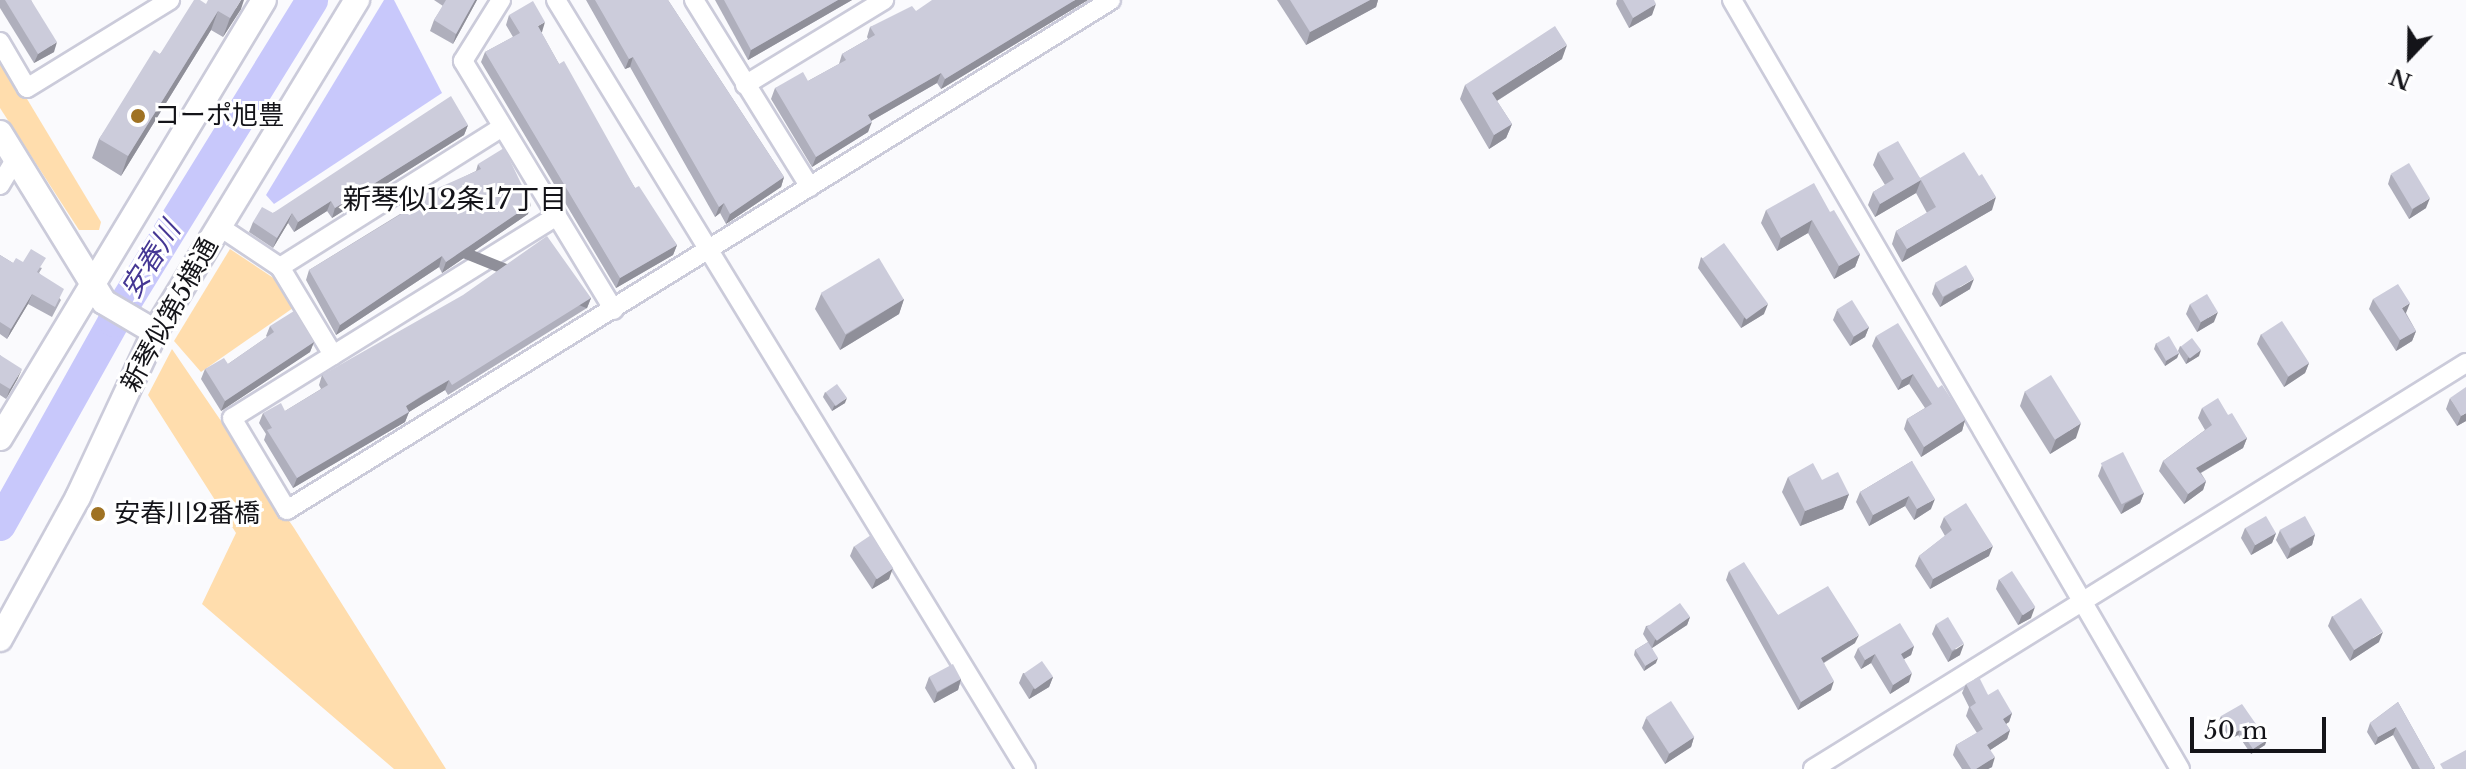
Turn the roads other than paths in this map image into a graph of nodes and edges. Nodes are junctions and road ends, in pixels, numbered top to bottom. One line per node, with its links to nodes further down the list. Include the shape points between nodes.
1 (170, 0): 10 (street, via 27,88)
2 (264, 0): 21 (street, via 122,230)
3 (357, 0): 18 (street, 新琴似第5横通)
4 (501, 0): 12 (street, via 463,61)
5 (556, 0): 19 (street)
6 (694, 0): 11 (street)
7 (884, 0): 11 (street)
8 (1111, 0): 16 (street)
9 (1732, 0): 27 (street)
10 (0, 42)
11 (745, 85): 16 (street)
12 (501, 128): 17 (street); 20 (street)
13 (0, 133): 14 (street)
14 (16, 158): 15 (street); 21 (street)
15 (0, 185)
16 (810, 187): 19 (street)
17 (555, 217): 22 (street); 24 (street)
18 (220, 227): 20 (street); 23 (street, 新琴似第5横通)
19 (711, 251): 22 (street); 29 (street)
20 (280, 267): 24 (street)
21 (100, 293): 23 (street); 26 (street)
22 (614, 310): 24 (street, via 287,510 232,418)
23 (147, 328): 28 (street, 新琴似第5横通, via 78,497)
24 (333, 355)
25 (2466, 363): 27 (street)
26 (4, 421)
27 (2085, 600): 30 (street); 31 (street)
28 (0, 639)
29 (1026, 769)
30 (1813, 769)
31 (2180, 769)

